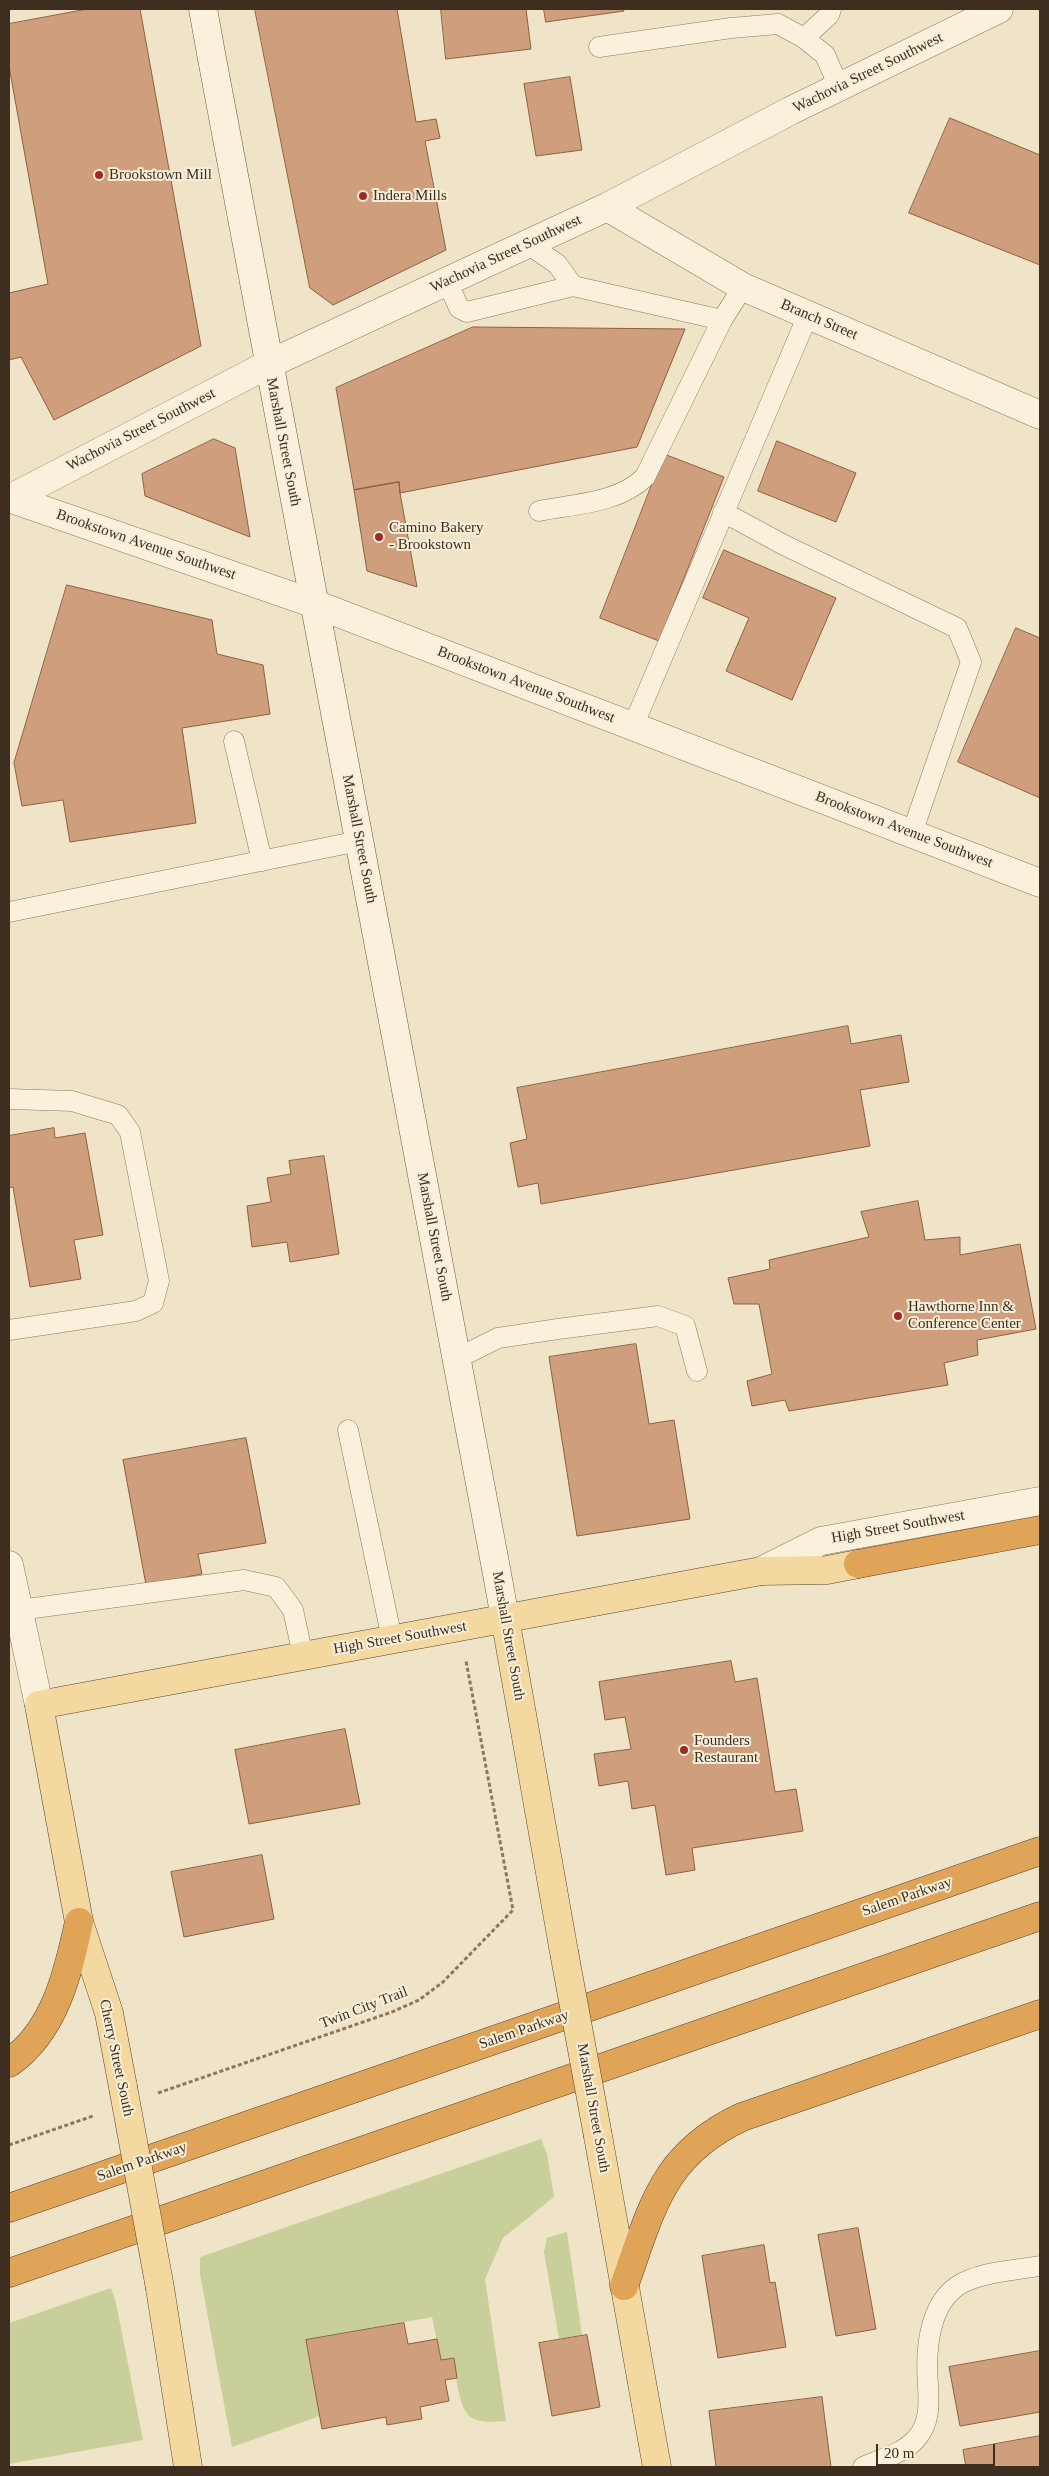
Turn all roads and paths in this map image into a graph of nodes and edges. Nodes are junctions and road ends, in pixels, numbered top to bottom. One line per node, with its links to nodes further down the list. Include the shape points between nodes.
1 (203, 9): 14 (street, Marshall Street South)
2 (831, 9): 4 (lane, via 829,15)
3 (1000, 9): 6 (street, Wachovia Street Southwest)
4 (804, 38): 5 (lane, via 778,24); 6 (lane, via 825,54)
5 (599, 47)
6 (839, 87): 7 (street, Wachovia Street Southwest)
7 (608, 207): 8 (street, Wachovia Street Southwest); 11 (street, Branch Street)
8 (528, 244): 9 (street, Wachovia Street Southwest); 10 (lane, via 558,264)
9 (447, 281): 10 (lane, via 459,308 467,312); 14 (street, Wachovia Street Southwest)
10 (573, 286): 13 (lane)
11 (743, 287): 12 (street, Branch Street); 13 (lane)
12 (808, 315): 15 (street, Branch Street); 18 (lane)
13 (722, 320): 17 (lane, via 645,477 635,487 619,495)
14 (267, 365): 16 (street, Wachovia Street Southwest); 19 (street, Marshall Street South)
15 (1040, 415)
16 (10, 498): 19 (street, Brookstown Avenue Southwest)
17 (539, 511)
18 (723, 512): 20 (lane); 22 (lane, via 957,628 971,662)
19 (315, 604): 20 (street, Brookstown Avenue Southwest); 23 (street, Marshall Street South)
20 (633, 726): 22 (street, Brookstown Avenue Southwest)
21 (234, 741): 24 (lane)
22 (912, 833): 25 (street, Brookstown Avenue Southwest)
23 (360, 841): 24 (lane); 29 (street, Marshall Street South)
24 (262, 861): 26 (lane)
25 (1040, 883)
26 (9, 912)
27 (9, 1099): 28 (lane, via 72,1101 118,1115 130,1132 159,1281 153,1303 136,1311)
28 (9, 1330)
29 (456, 1359): 30 (lane, via 498,1338 658,1316 685,1326); 38 (street, Marshall Street South)
30 (697, 1370)
31 (348, 1430): 39 (lane)
32 (1040, 1501): 36 (street, High Street Southwest, via 821,1541)
33 (1040, 1530): 34 (highway)
34 (858, 1564): 36 (main road, High Street Southwest, via 827,1570)
35 (9, 1565): 37 (street, Cherry Street South)
36 (761, 1571): 38 (main road, High Street Southwest)
37 (19, 1610): 40 (lane, via 244,1580 276,1587 292,1610); 42 (street, Cherry Street South)
38 (504, 1618): 39 (main road, High Street Southwest); 54 (main road, Marshall Street South, bridge)
39 (392, 1639): 40 (main road, High Street Southwest)
40 (303, 1656): 42 (main road, High Street Southwest)
41 (466, 1658): 48 (path, Twin City Trail, via 512,1910 443,1982 419,2000)
42 (39, 1704): 45 (main road, Cherry Street South)
43 (1040, 1851): 51 (highway, Salem Parkway)
44 (1040, 1916): 53 (highway)
45 (79, 1922): 47 (highway, via 68,1970 47,2019 32,2041); 55 (main road, Cherry Street South, bridge, via 109,2013 160,2288)
46 (1040, 2014): 54 (highway, via 742,2117 700,2140 668,2176 656,2197)
47 (9, 2063)
48 (149, 2097)
49 (102, 2113): 50 (path)
50 (9, 2145)
51 (9, 2208)
52 (1040, 2266): 57 (lane, via 968,2280 946,2295 935,2316 930,2342 926,2424 904,2450)
53 (9, 2273)
54 (624, 2286): 56 (main road, Marshall Street South)
55 (188, 2467)
56 (657, 2467)
57 (862, 2467)

